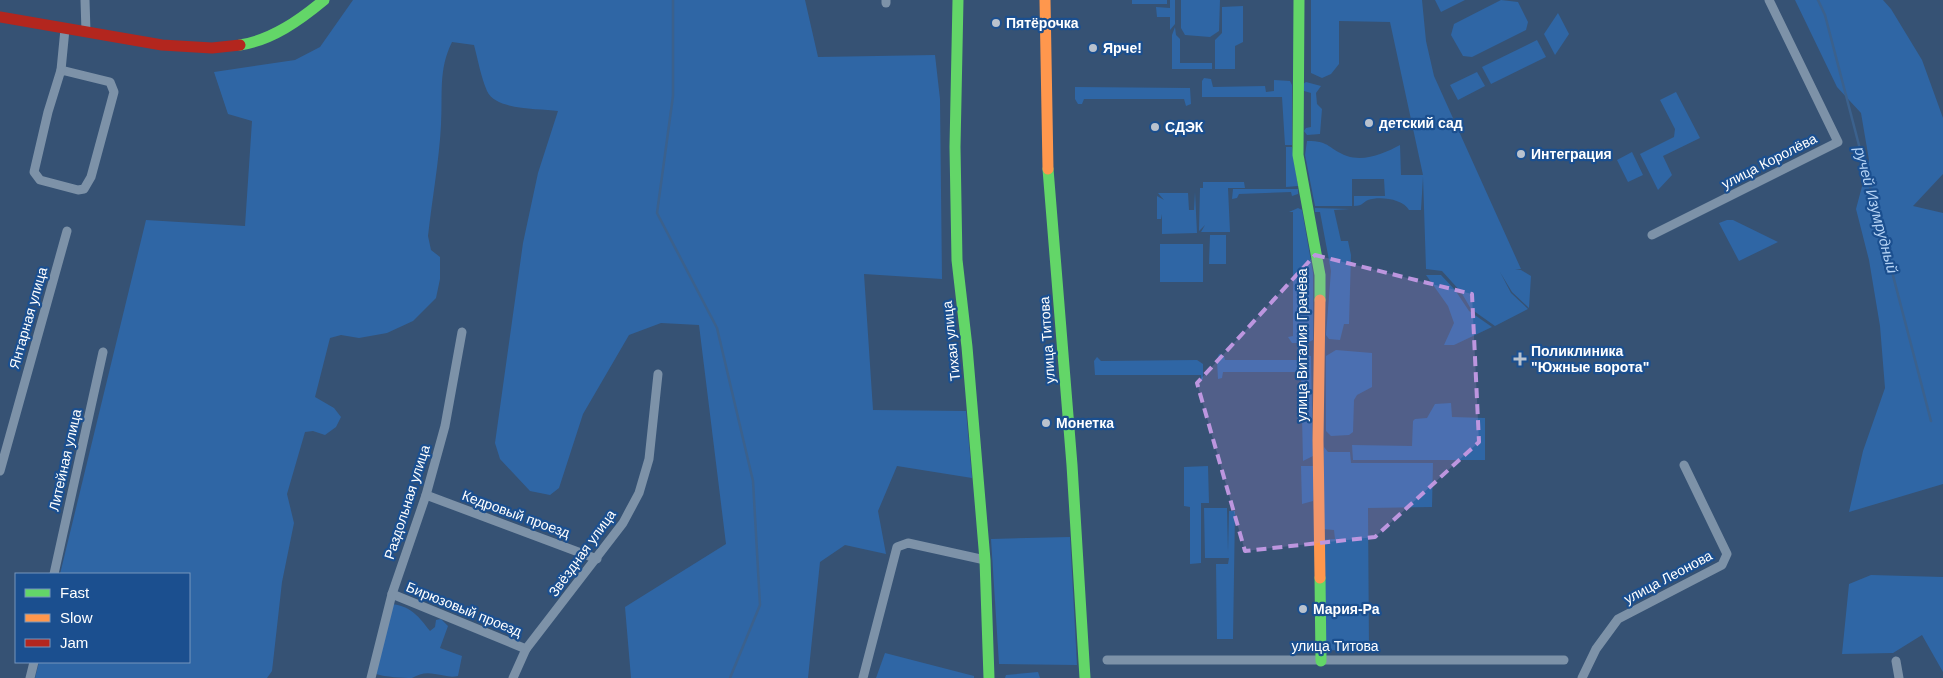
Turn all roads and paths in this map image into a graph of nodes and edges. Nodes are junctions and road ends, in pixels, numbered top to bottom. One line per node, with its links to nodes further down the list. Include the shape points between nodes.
1 (85, 0): 9 (street)
2 (324, 0): 9 (street, via 292,24 244,44 184,47)
3 (958, 0): 20 (street, Тихая улица, via 954,147 956,260 970,374)
4 (1045, 0): 34 (street, улица Титова, via 1046,150 1072,465)
5 (1299, 0): 26 (street, улица Виталия Грачёва, via 1298,155 1320,275)
6 (1769, 0): 12 (street, улица Королёва, via 1838,142)
7 (0, 17): 8 (street)
8 (66, 29): 9 (street); 10 (street)
9 (86, 32)
10 (61, 70): 10 (street, via 34,172 40,180 84,189 91,178 114,92 110,82)
11 (67, 231): 17 (street, Янтарная улица)
12 (1652, 234)
13 (462, 332): 18 (street, Раздольная улица, via 445,426)
14 (103, 352): 21 (street, Литейная улица)
15 (658, 374): 19 (street, Звёздная улица, via 649,459 638,493 623,523)
16 (1684, 464): 35 (street, улица Леонова, via 1727,554 1722,565 1618,619 1596,648)
17 (0, 471)
18 (426, 495): 19 (street, Кедровый проезд); 22 (street, Раздольная улица)
19 (597, 559): 23 (street, Звёздная улица)
20 (985, 560): 32 (street, via 908,543 897,547); 33 (street, Тихая улица)
21 (54, 573)
22 (392, 594): 23 (street, Бирюзовый проезд); 30 (street, Раздольная улица)
23 (526, 649): 31 (street, Звёздная улица)
24 (1107, 660): 26 (street, улица Титова)
25 (1564, 660): 26 (street, улица Титова)
26 (1321, 661)
27 (1896, 661): 36 (street)
28 (34, 663): 29 (street)
29 (30, 678)
30 (371, 678)
31 (512, 678)
32 (863, 678)
33 (989, 678)
34 (1085, 678)
35 (1582, 678)
36 (1898, 678)

